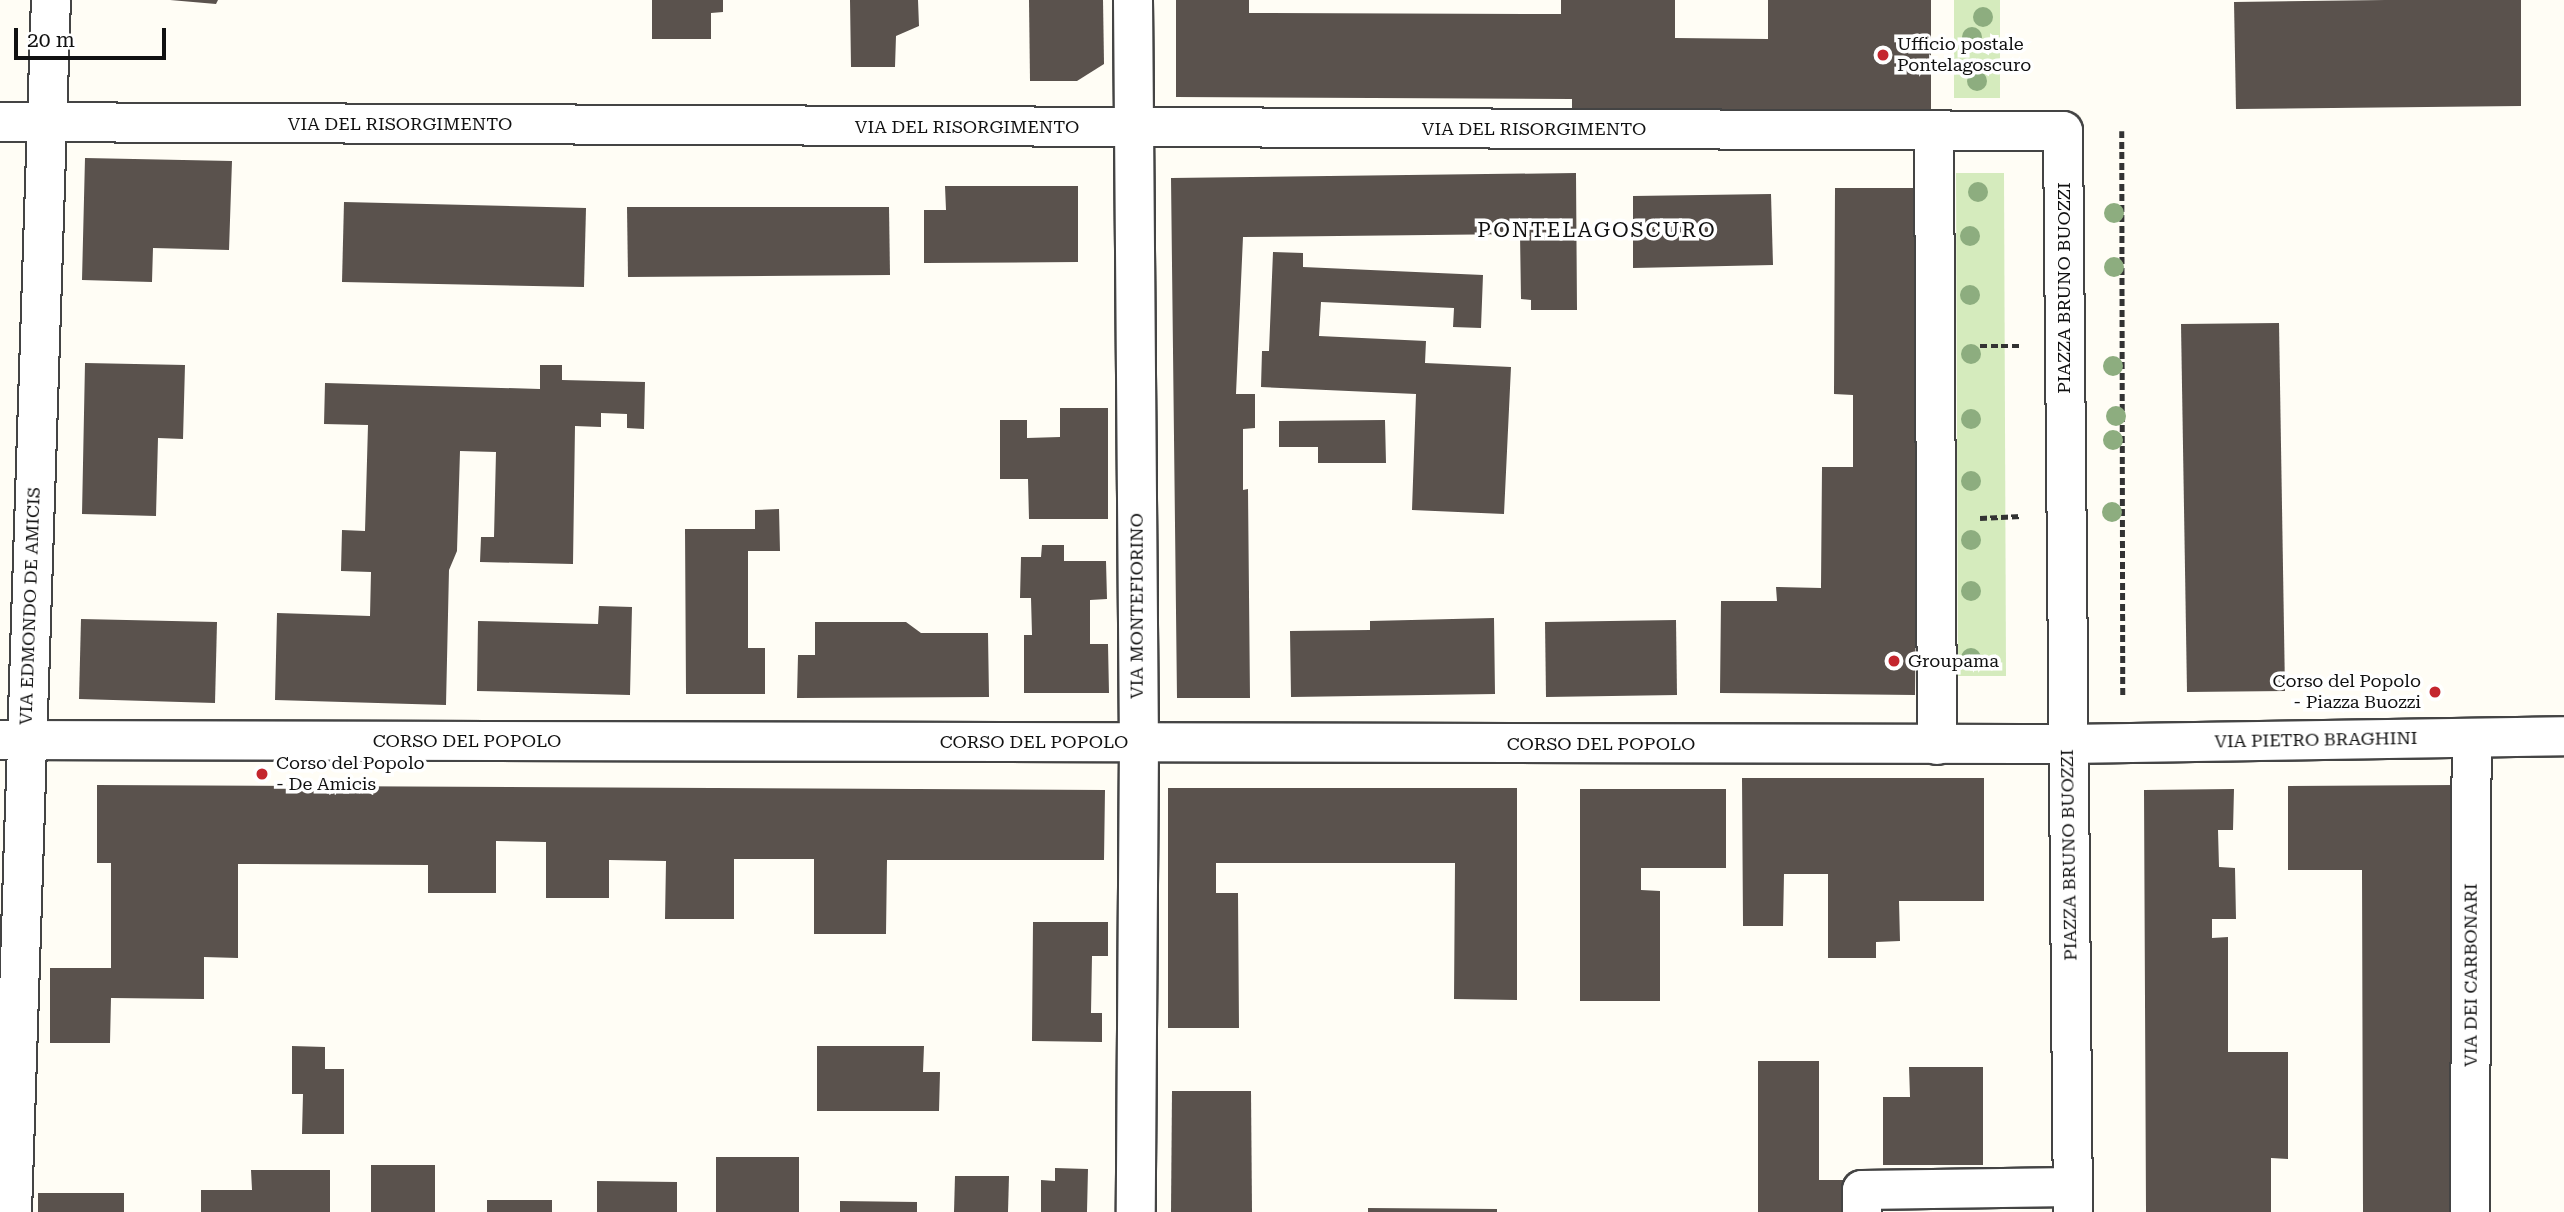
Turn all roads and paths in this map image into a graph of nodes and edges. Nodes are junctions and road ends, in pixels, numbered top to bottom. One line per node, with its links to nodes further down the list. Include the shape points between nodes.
1 (51, 0): 4 (street, VIA EDMONDO DE AMICIS)
2 (1133, 0): 5 (street, VIA MONTEFIORINO)
3 (0, 122): 4 (street, VIA DEL RISORGIMENTO)
4 (46, 122): 5 (street, VIA DEL RISORGIMENTO); 10 (street, VIA EDMONDO DE AMICIS)
5 (1134, 128): 6 (street, VIA DEL RISORGIMENTO); 11 (street, VIA MONTEFIORINO)
6 (1934, 131): 12 (street, PIAZZA BRUNO BUOZZI, via 2063,131); 14 (street)
7 (2122, 131): 13 (path)
8 (2564, 736): 9 (street, VIA PIETRO BRAGHINI)
9 (2472, 738): 13 (street, VIA PIETRO BRAGHINI); 19 (street, VIA DEI CARBONARI)
10 (13, 740): 11 (street, CORSO DEL POPOLO); 16 (street, VIA EDMONDO DE AMICIS)
11 (1139, 743): 14 (street, CORSO DEL POPOLO); 17 (street, VIA MONTEFIORINO)
12 (2067, 744): 13 (street, VIA PIETRO BRAGHINI); 14 (street, CORSO DEL POPOLO); 15 (street, PIAZZA BRUNO BUOZZI)
13 (2123, 744)
14 (1937, 745)
15 (2072, 1200): 18 (street, PIAZZA BRUNO BUOZZI, via 1862,1190)
16 (12, 1212)
17 (1136, 1212)
18 (1862, 1212)
19 (2470, 1212)

